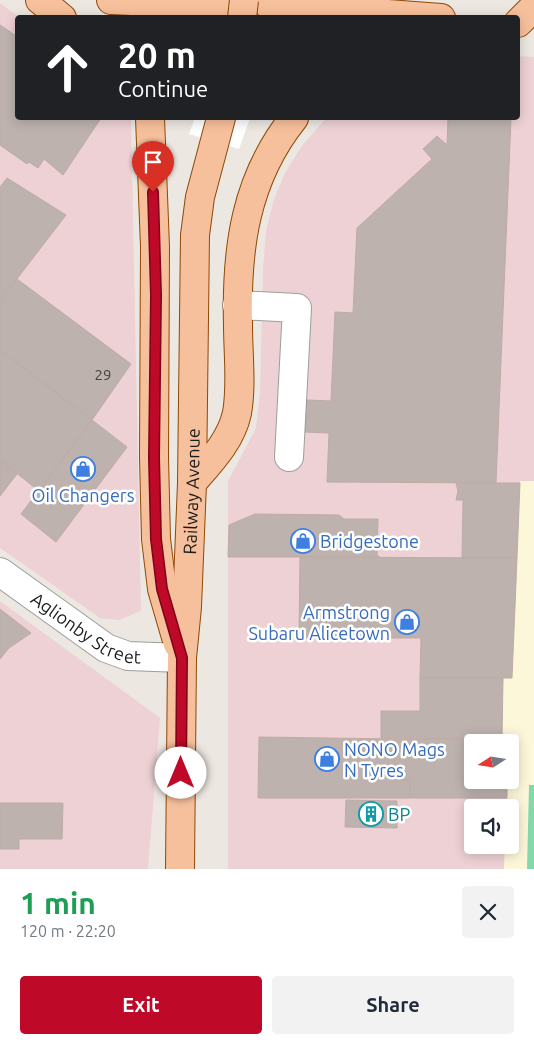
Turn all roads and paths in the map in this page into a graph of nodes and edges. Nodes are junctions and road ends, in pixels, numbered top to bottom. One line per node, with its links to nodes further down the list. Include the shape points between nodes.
1 (40, 0): 6 (main road)
2 (111, 0): 4 (main road)
3 (257, 3): 4 (main road); 7 (main road, bridge); 8 (main road)
4 (152, 7)
5 (534, 7): 9 (main road)
6 (58, 15)
7 (245, 15)
8 (404, 15)
9 (520, 22)
10 (520, 25): 11 (main road)
11 (534, 29)
12 (150, 120): 19 (main road, via 155,247 156,539 162,589)
13 (292, 120): 15 (main road, via 266,159 245,218)
14 (218, 129): 17 (main road, Railway Avenue, via 200,197 195,235)
15 (237, 305): 16 (street, via 297,308); 17 (main road, via 237,413 222,447)
16 (289, 457)
17 (192, 483): 19 (main road, Railway Avenue)
18 (0, 572): 19 (street, Aglionby Street, via 106,648 128,656)
19 (182, 658): 20 (main road, Railway Avenue)
20 (180, 869)

